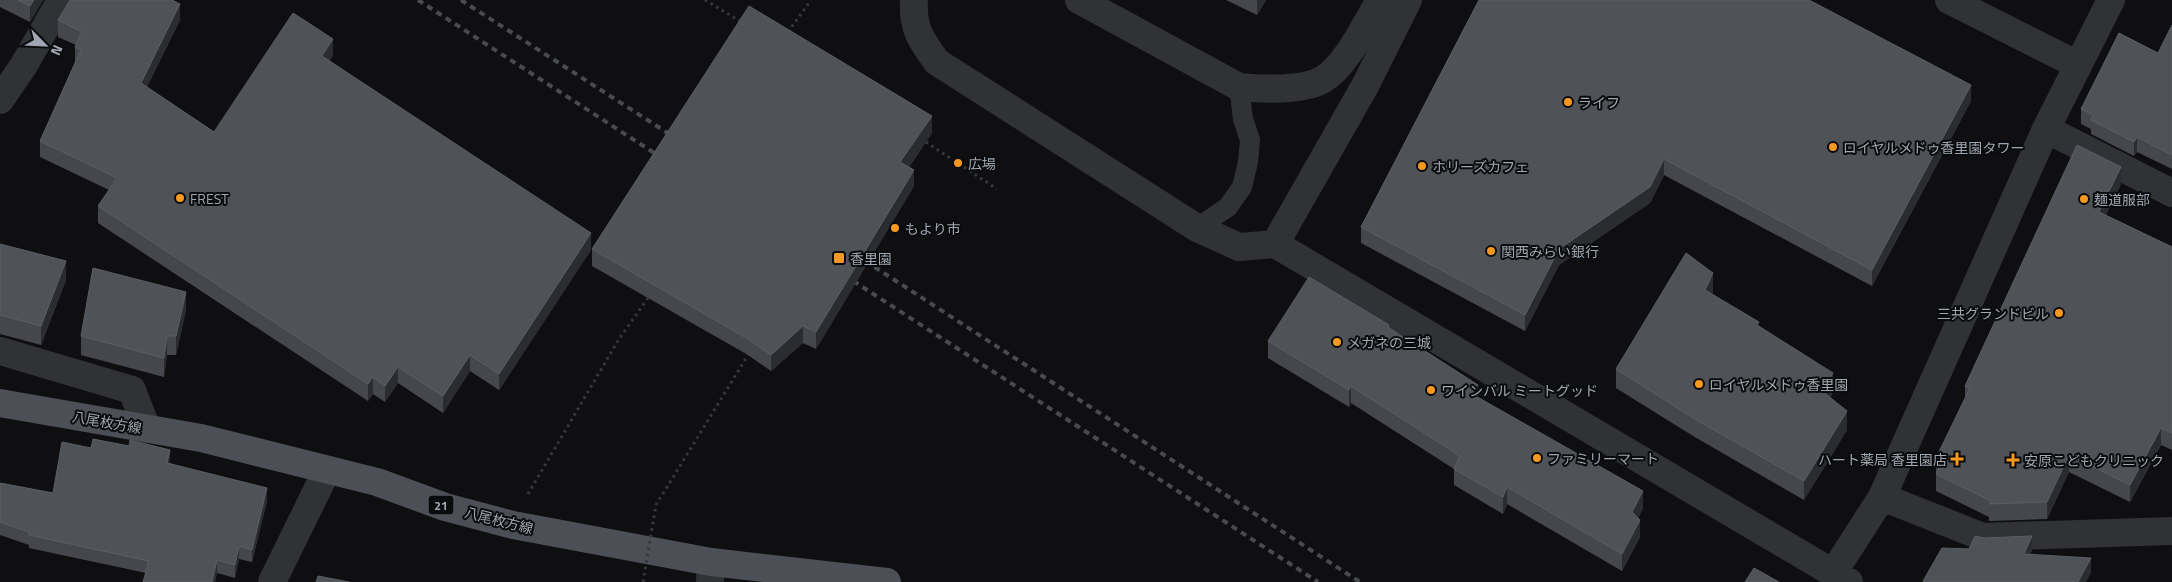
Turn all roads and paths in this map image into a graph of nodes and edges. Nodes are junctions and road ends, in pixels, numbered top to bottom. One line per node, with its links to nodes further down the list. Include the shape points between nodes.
1 (61, 0): 14 (street)
2 (705, 0): 10 (path)
3 (811, 0): 11 (path)
4 (914, 0): 19 (street, via 913,16 919,37 937,62)
5 (1079, 0): 13 (street)
6 (1380, 0): 13 (street, via 1347,57 1322,80 1292,88)
7 (1408, 0): 20 (street, via 1365,86)
8 (1949, 0): 12 (street)
9 (2111, 0): 12 (street)
10 (746, 24)
11 (784, 36)
12 (2078, 65): 15 (street)
13 (1239, 87): 19 (lane, via 1243,119 1250,140 1242,187 1228,207)
14 (0, 100)
15 (2046, 129): 18 (street); 27 (street)
16 (926, 142): 17 (path)
17 (997, 189)
18 (2172, 194)
19 (1197, 228): 20 (street, via 1238,247)
20 (1275, 244): 31 (street)
21 (648, 298): 28 (path, via 619,339)
22 (0, 351): 25 (street, via 132,390)
23 (748, 355): 33 (path, bridge, via 656,506)
24 (0, 403): 25 (main road, 八尾枚方線 / 21)
25 (147, 429): 26 (main road, 八尾枚方線 / 21, via 201,438)
26 (327, 470): 30 (main road, 八尾枚方線 / 21, via 377,482 445,507 513,526); 32 (street)
27 (1882, 497): 29 (street, via 1983,537); 31 (street)
28 (525, 499)
29 (2172, 531)
30 (711, 572): 34 (main road, 八尾枚方線 / 21)
31 (1841, 578)
32 (272, 582)
33 (643, 582)
34 (887, 582)

